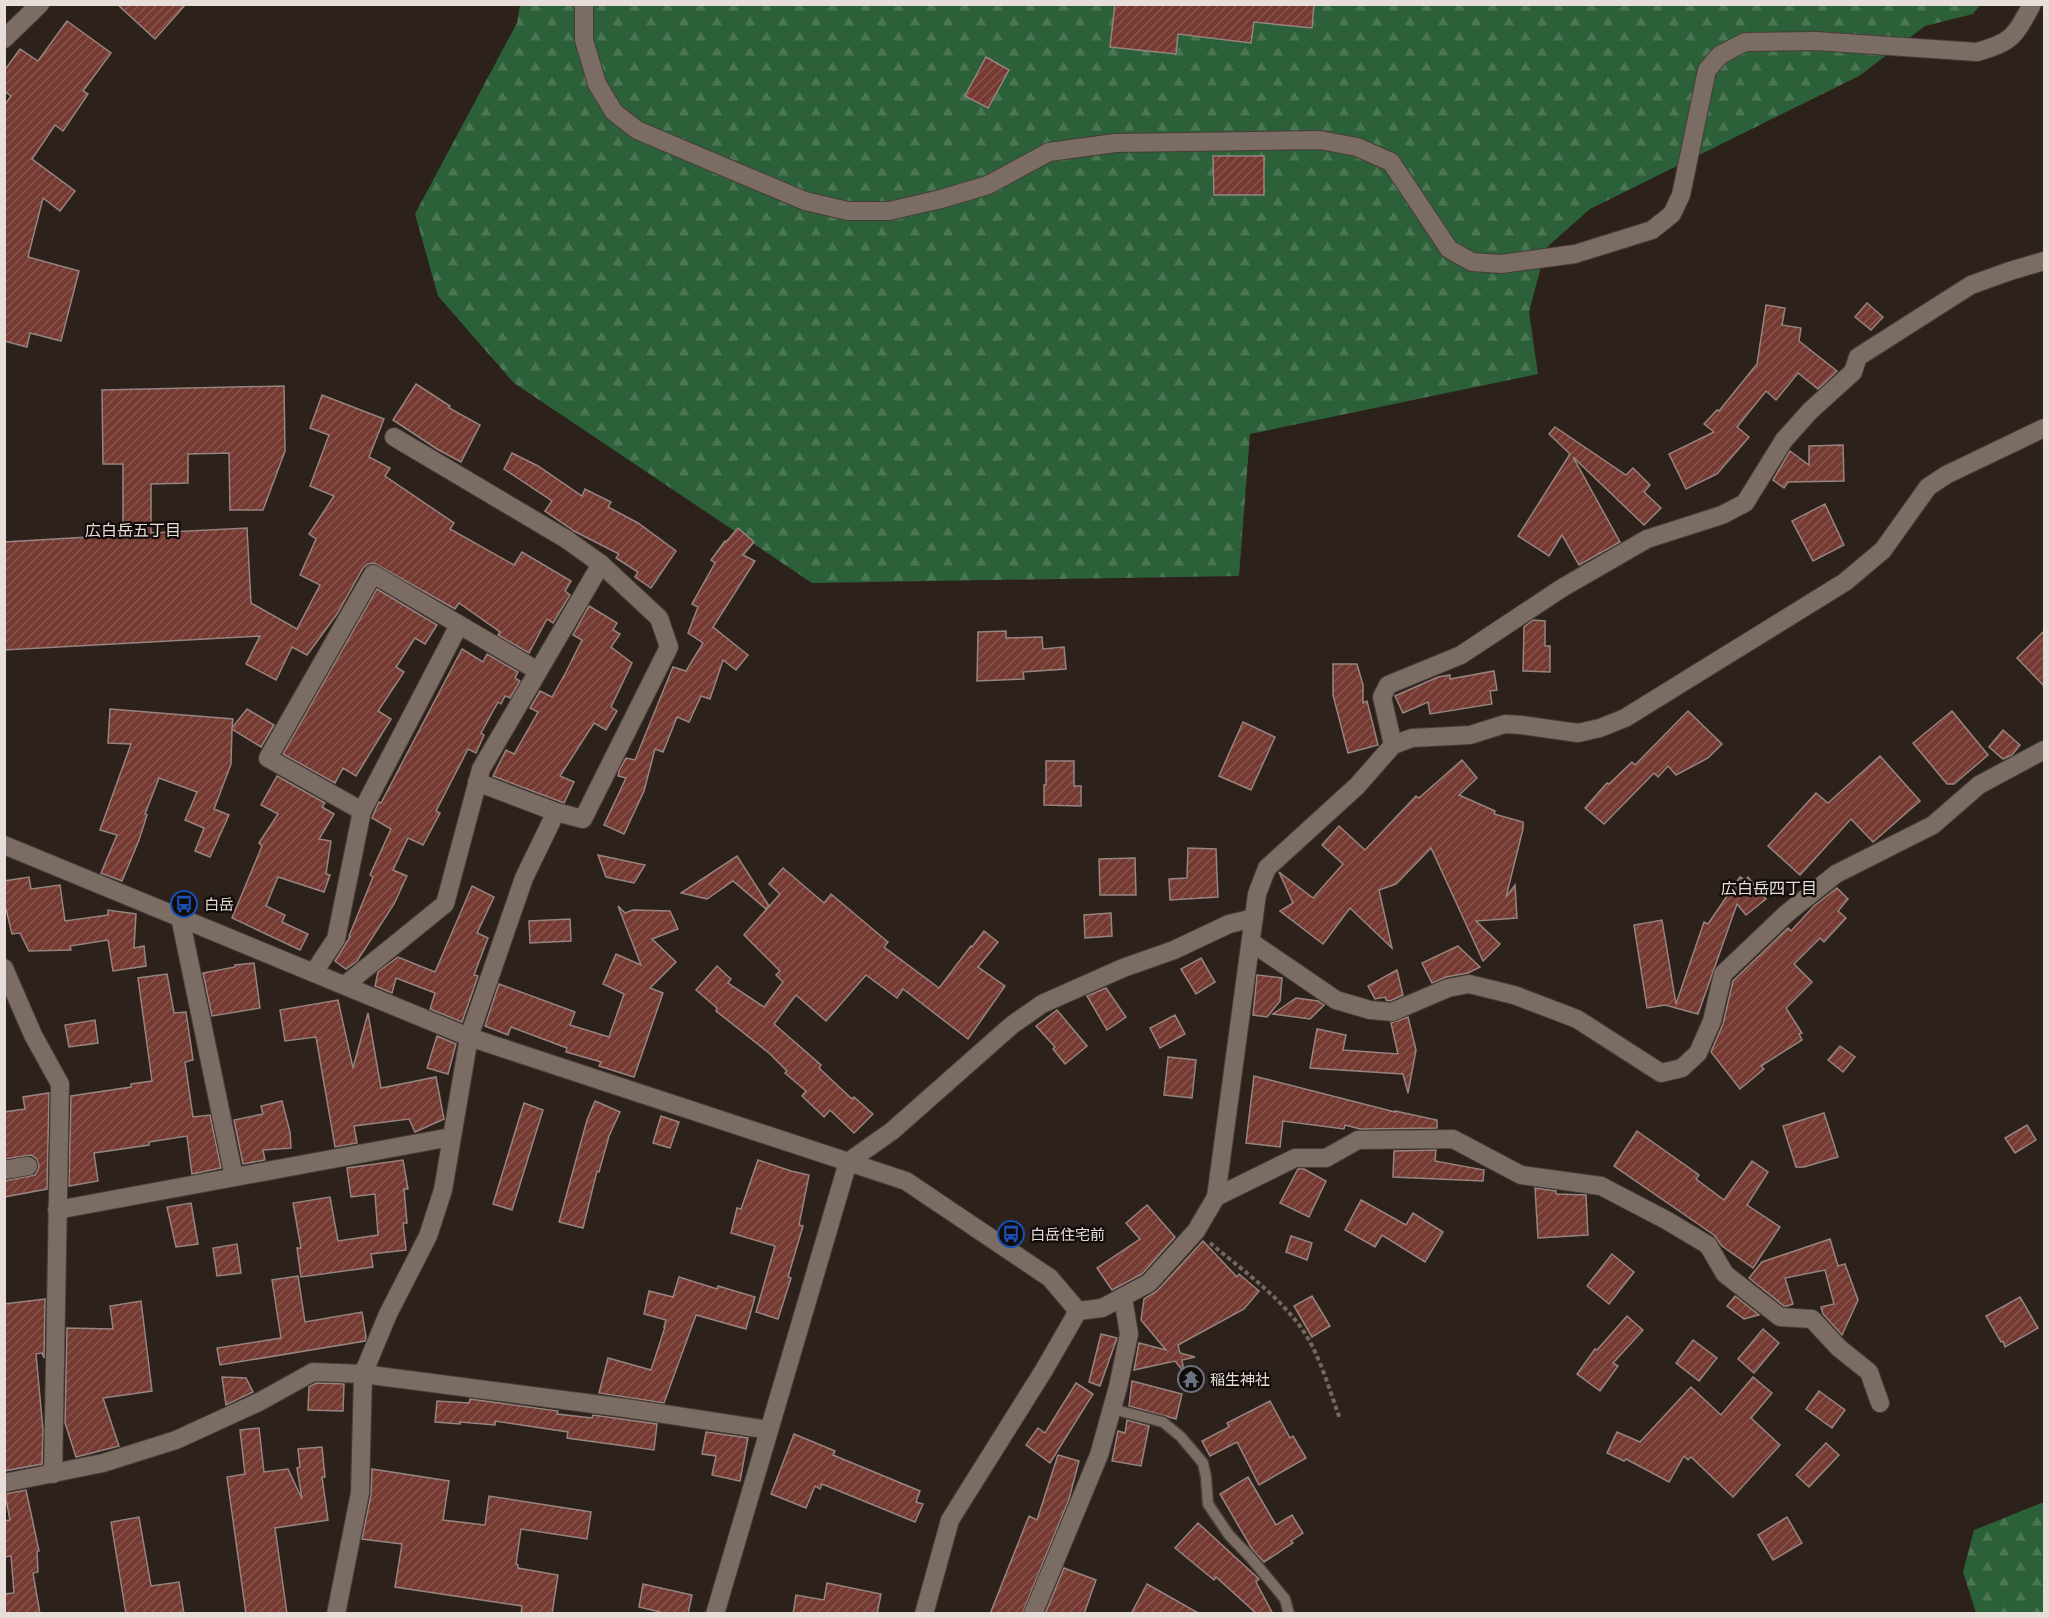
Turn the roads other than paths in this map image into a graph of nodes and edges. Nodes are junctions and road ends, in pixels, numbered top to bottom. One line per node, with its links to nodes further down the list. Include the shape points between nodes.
1 (40, 4): 4 (street)
2 (584, 4): 3 (street, via 584,40 597,84 614,112 637,130 805,201 848,212 890,211 988,185 1049,152 1115,143 1320,140 1357,147 1391,162 1449,249 1472,262 1501,264 1575,254 1652,230 1672,214 1681,195 1707,70 1720,55 1745,42 1816,41 1977,52 2000,46 2017,32)
3 (2032, 4)
4 (4, 39)
5 (2044, 261): 11 (street, via 1971,285 1858,357 1853,372 1784,440 1745,503 1722,515 1647,539 1461,655 1388,685 1382,697)
6 (2044, 428): 11 (street, via 1928,487 1883,550 1865,567 1625,718 1578,733 1505,724 1470,735 1412,738)
7 (394, 437): 8 (street, via 566,539)
8 (601, 564): 10 (street); 15 (street, via 659,618 669,647 583,819)
9 (459, 625): 10 (street); 14 (street); 14 (street, via 373,574 268,758)
10 (538, 671): 13 (street, via 481,768)
11 (1393, 746): 18 (street, via 1357,786 1267,868 1257,894)
12 (2044, 750): 19 (street, via 1979,785 1933,825 1836,874 1786,914 1723,974 1713,1021 1698,1053 1682,1068 1661,1073 1577,1019 1514,995 1469,984 1448,988 1392,1012 1370,1010 1336,1000)
13 (477, 782): 15 (street); 22 (street, via 445,904)
14 (362, 811): 21 (street, via 336,939)
15 (556, 812): 23 (street, via 524,878)
16 (4, 845): 17 (street)
17 (180, 917): 21 (street); 28 (street)
18 (1254, 918): 19 (street); 25 (street, via 1229,924 1042,1004 1012,1025 892,1131)
19 (1251, 942): 29 (street)
20 (4, 968): 30 (street, via 33,1035 60,1084)
21 (314, 972): 22 (street)
22 (345, 985): 23 (street)
23 (469, 1036): 24 (street); 25 (street)
24 (451, 1137): 28 (street); 33 (street, via 443,1190 428,1236)
25 (848, 1162): 32 (street, via 906,1181 1050,1278); 36 (street)
26 (28, 1166): 27 (street)
27 (4, 1170)
28 (234, 1178): 30 (street)
29 (1216, 1197): 31 (street, via 1196,1231 1149,1283); 34 (street, via 1295,1158 1326,1158 1358,1140 1453,1139 1521,1175 1601,1186 1708,1245 1725,1274 1780,1317 1812,1319 1869,1372)
30 (57, 1210): 37 (street)
31 (1124, 1297): 32 (street, via 1102,1308); 35 (street, via 1129,1334)
32 (1078, 1311): 41 (street, via 950,1520)
33 (363, 1374): 36 (street); 37 (street, via 314,1372 176,1440); 39 (street, via 360,1493)
34 (1880, 1403)
35 (1112, 1409): 42 (street, via 1099,1455); 43 (lane, via 1163,1422 1181,1437 1203,1463 1208,1504 1229,1535 1285,1599)
36 (769, 1430): 40 (street)
37 (53, 1474): 38 (street)
38 (4, 1483)
39 (336, 1614)
40 (715, 1614)
41 (924, 1614)
42 (1033, 1614)
43 (1289, 1614)

